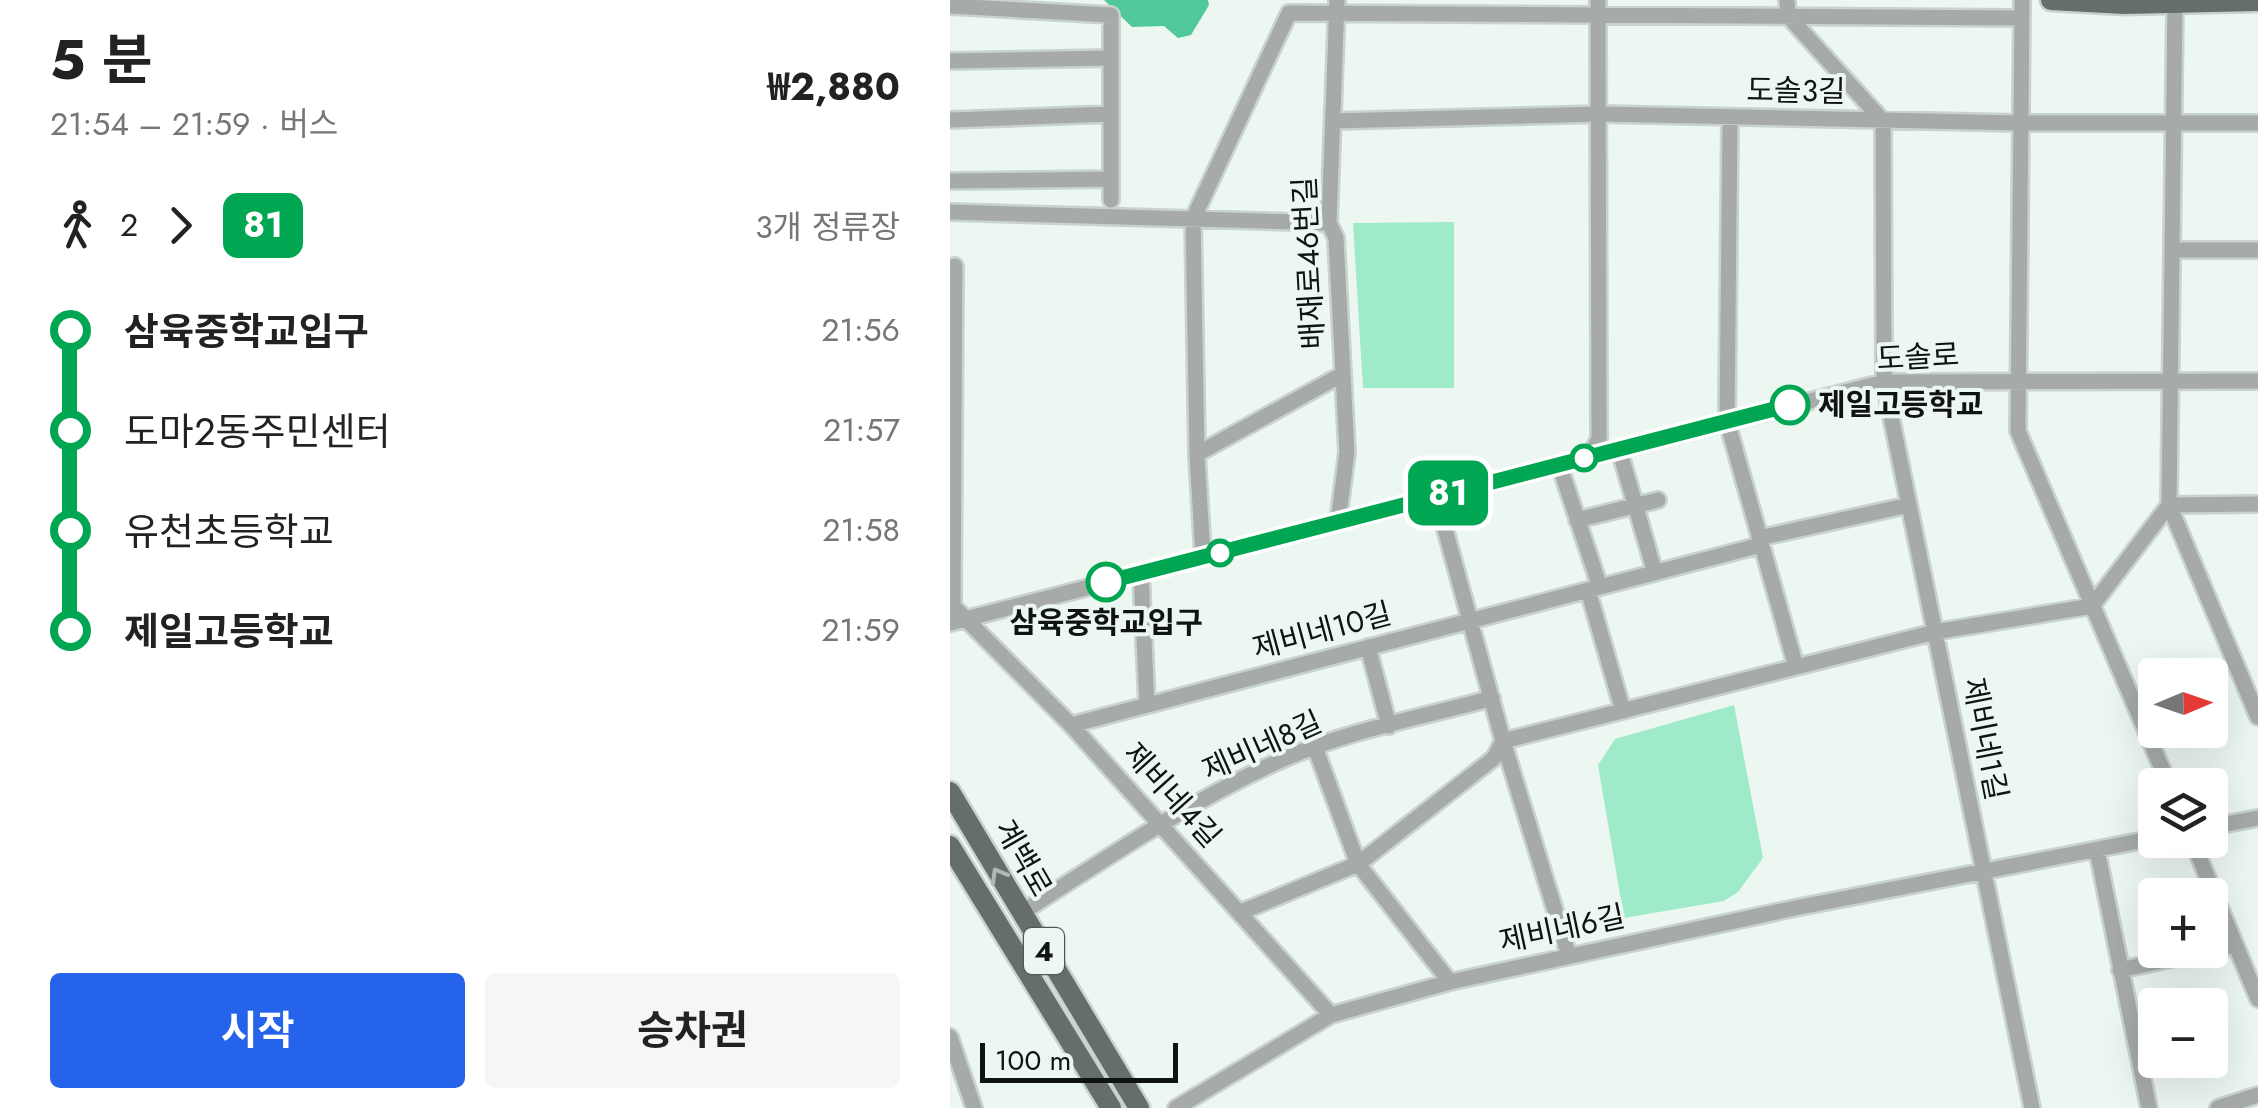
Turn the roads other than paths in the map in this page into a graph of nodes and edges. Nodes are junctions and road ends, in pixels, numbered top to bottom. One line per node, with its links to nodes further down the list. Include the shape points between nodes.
1 (2022, 0): 9 (street)
2 (2056, 0): 4 (main road)
3 (2258, 1): 4 (main road)
4 (2174, 2): 18 (street)
5 (950, 6): 10 (street, via 1111,14)
6 (1337, 6): 7 (street); 16 (street, 배재로46번길); 25 (street, via 1289,13)
7 (1598, 7): 8 (street); 13 (street)
8 (1788, 8): 9 (street); 17 (street)
9 (2020, 18): 19 (street)
10 (1111, 58): 11 (street); 12 (street)
11 (950, 62)
12 (1111, 114): 15 (street); 21 (street)
13 (1600, 114): 14 (street, 도솔3길); 16 (street, 도솔3길); 38 (street, via 1598,438)
14 (1730, 118): 17 (street, 도솔3길); 35 (street)
15 (950, 120)
16 (1333, 121): 26 (street, 배재로46번길)
17 (1883, 121): 19 (street, 도솔3길); 33 (street, 제비네1길)
18 (2172, 122): 19 (street, 도솔3길); 20 (street, 도솔3길); 27 (street)
19 (2019, 123): 34 (street)
20 (2258, 124)
21 (1111, 179): 22 (street); 23 (street)
22 (950, 181)
23 (1111, 200)
24 (950, 212): 25 (street)
25 (1192, 219): 26 (street); 37 (street)
26 (1330, 223): 30 (street, 배재로46번길)
27 (2172, 250): 28 (street); 31 (street)
28 (2258, 250)
29 (955, 266): 54 (street, via 952,599)
30 (1343, 374): 37 (street); 47 (street, 배재로46번길, via 1347,452)
31 (2170, 381): 32 (street, 도솔로); 34 (street, 도솔로); 45 (street)
32 (2258, 381)
33 (1884, 382): 34 (street, 도솔로); 35 (street, 도솔로); 44 (street, 제비네1길)
34 (2018, 382): 53 (street, via 2018,431)
35 (1727, 421): 36 (street, 도솔로); 48 (street)
36 (1620, 449): 38 (street, 도솔로); 43 (street)
37 (1197, 454): 49 (street)
38 (1589, 457): 39 (street, 도솔로)
39 (1559, 464): 40 (street, 도솔로); 46 (street)
40 (1436, 496): 47 (street, 도솔로); 55 (street)
41 (1658, 500): 43 (street)
42 (2258, 504): 45 (street)
43 (1636, 505): 46 (street); 51 (street)
44 (1909, 505): 48 (street, 제비네10길); 56 (street, 제비네1길)
45 (2169, 506): 53 (street); 59 (street)
46 (1578, 520): 52 (street)
47 (1338, 522): 49 (street, 도솔로)
48 (1761, 541): 51 (street, 제비네10길); 58 (street)
49 (1203, 557): 50 (street, 도솔로)
50 (1141, 573): 54 (street, 도솔로); 61 (street)
51 (1654, 573): 52 (street, 제비네10길)
52 (1594, 588): 55 (street, 제비네10길); 62 (street)
53 (2092, 606): 56 (street); 68 (street)
54 (958, 621): 64 (street, 제비네4길)
55 (1470, 621): 57 (street, 제비네10길); 60 (street)
56 (1935, 632): 58 (street); 78 (street, 제비네1길)
57 (1368, 648): 61 (street, 제비네10길); 65 (street)
58 (1796, 667): 62 (street)
59 (2250, 679): 63 (street)
60 (1492, 698): 65 (street, 제비네8길); 66 (street)
61 (1146, 706): 64 (street, 제비네10길)
62 (1623, 711): 66 (street)
63 (2258, 717)
64 (1070, 725): 71 (street, 제비네4길)
65 (1389, 726): 67 (street, 제비네8길)
66 (1504, 741): 77 (street, via 1494,758); 82 (street)
67 (1314, 747): 71 (street, 제비네8길); 77 (street)
68 (2162, 768)
69 (950, 792): 80 (main road, 계백로 / 4, one-way to 69)
70 (2258, 818): 72 (street)
71 (1162, 824): 79 (street, 제비네4길); 80 (street, 제비네8길)
72 (2228, 824)
73 (2138, 842): 75 (street, 제비네6길)
74 (950, 846): 90 (main road, 계백로 / 4)
75 (2097, 850): 78 (street, 제비네6길); 83 (street)
76 (2199, 858): 81 (street)
77 (1358, 864): 79 (street); 84 (street)
78 (1984, 872): 82 (street, 제비네6길); 93 (street, 제비네1길)
79 (1241, 912): 86 (street, 제비네4길)
80 (1021, 913): 91 (main road, 계백로 / 4)
81 (2235, 945): 83 (street); 85 (street)
82 (1569, 956): 84 (street, 제비네6길)
83 (2120, 970): 94 (street)
84 (1450, 982): 86 (street, 제비네6길)
85 (2258, 1000)
86 (1331, 1014): 92 (street, 제비네6길)
87 (950, 1037): 89 (street)
88 (2258, 1096): 95 (street)
89 (974, 1108)
90 (1111, 1108)
91 (1139, 1108)
92 (1176, 1108)
93 (2032, 1108)
94 (2149, 1108)
95 (2218, 1108)

